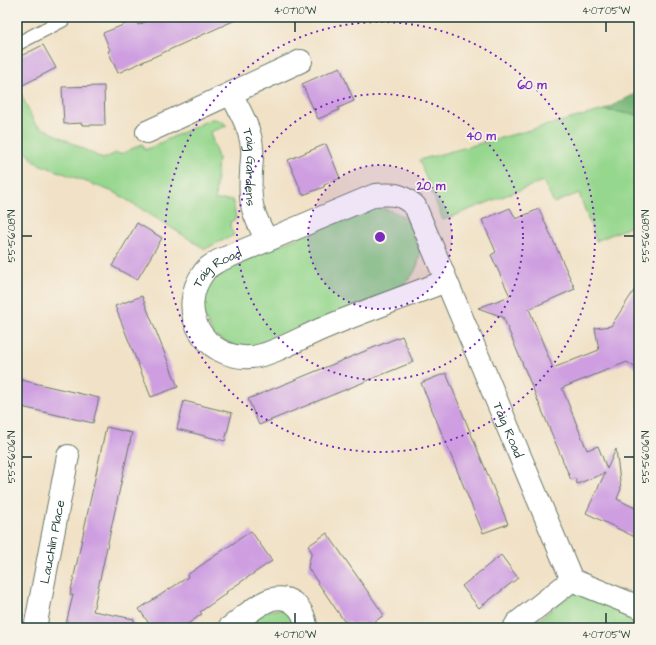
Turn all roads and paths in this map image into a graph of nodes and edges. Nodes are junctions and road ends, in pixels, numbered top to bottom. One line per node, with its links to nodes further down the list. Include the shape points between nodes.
1 (63, 20): 2 (lane)
2 (17, 44)
3 (301, 61): 4 (street)
4 (231, 94): 5 (street); 6 (street, Taig Gardens, via 244,120 252,147 252,209)
5 (147, 132)
6 (267, 240): 7 (street, Taig Road, via 375,195 391,194 404,197 415,206); 7 (street, Taig Road, via 218,261 204,270 193,295 195,324 205,338 212,346 238,357 267,354 324,328)
7 (446, 281): 9 (street, Taig Road)
8 (68, 456): 11 (street, Lauchlin Place)
9 (572, 580): 10 (street); 14 (street)
10 (639, 607)
11 (35, 628)
12 (230, 628): 13 (street, via 265,602 278,598 296,604 306,619)
13 (306, 628)
14 (514, 628)

